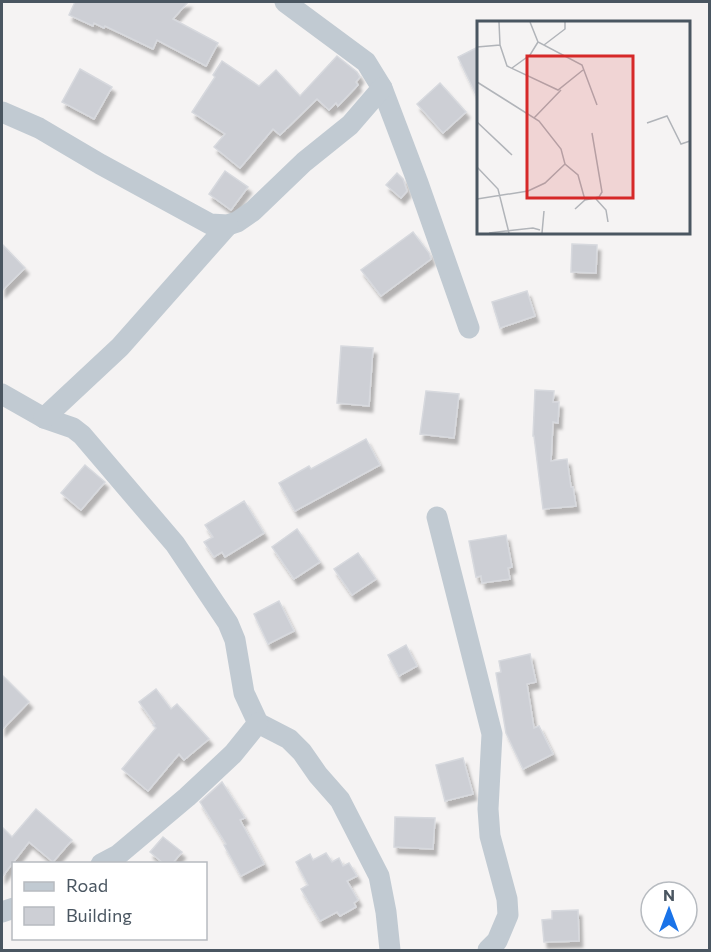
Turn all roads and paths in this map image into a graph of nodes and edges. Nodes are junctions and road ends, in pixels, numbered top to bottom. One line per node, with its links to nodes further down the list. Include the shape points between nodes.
1 (285, 2): 2 (street, via 366,62)
2 (382, 88): 4 (street, via 350,125 253,211); 5 (street)
3 (2, 112): 4 (street, via 39,128 210,224)
4 (228, 225): 7 (street, via 120,347)
5 (469, 328)
6 (2, 394): 7 (street)
7 (44, 418): 9 (street, via 74,428 82,435 175,544 228,623 235,640 244,693)
8 (437, 517): 12 (street, via 492,734 490,836 508,915 497,941)
9 (258, 723): 10 (street, via 187,797); 11 (street, via 289,739 340,801 378,876)
10 (105, 862)
11 (390, 951)
12 (488, 951)

